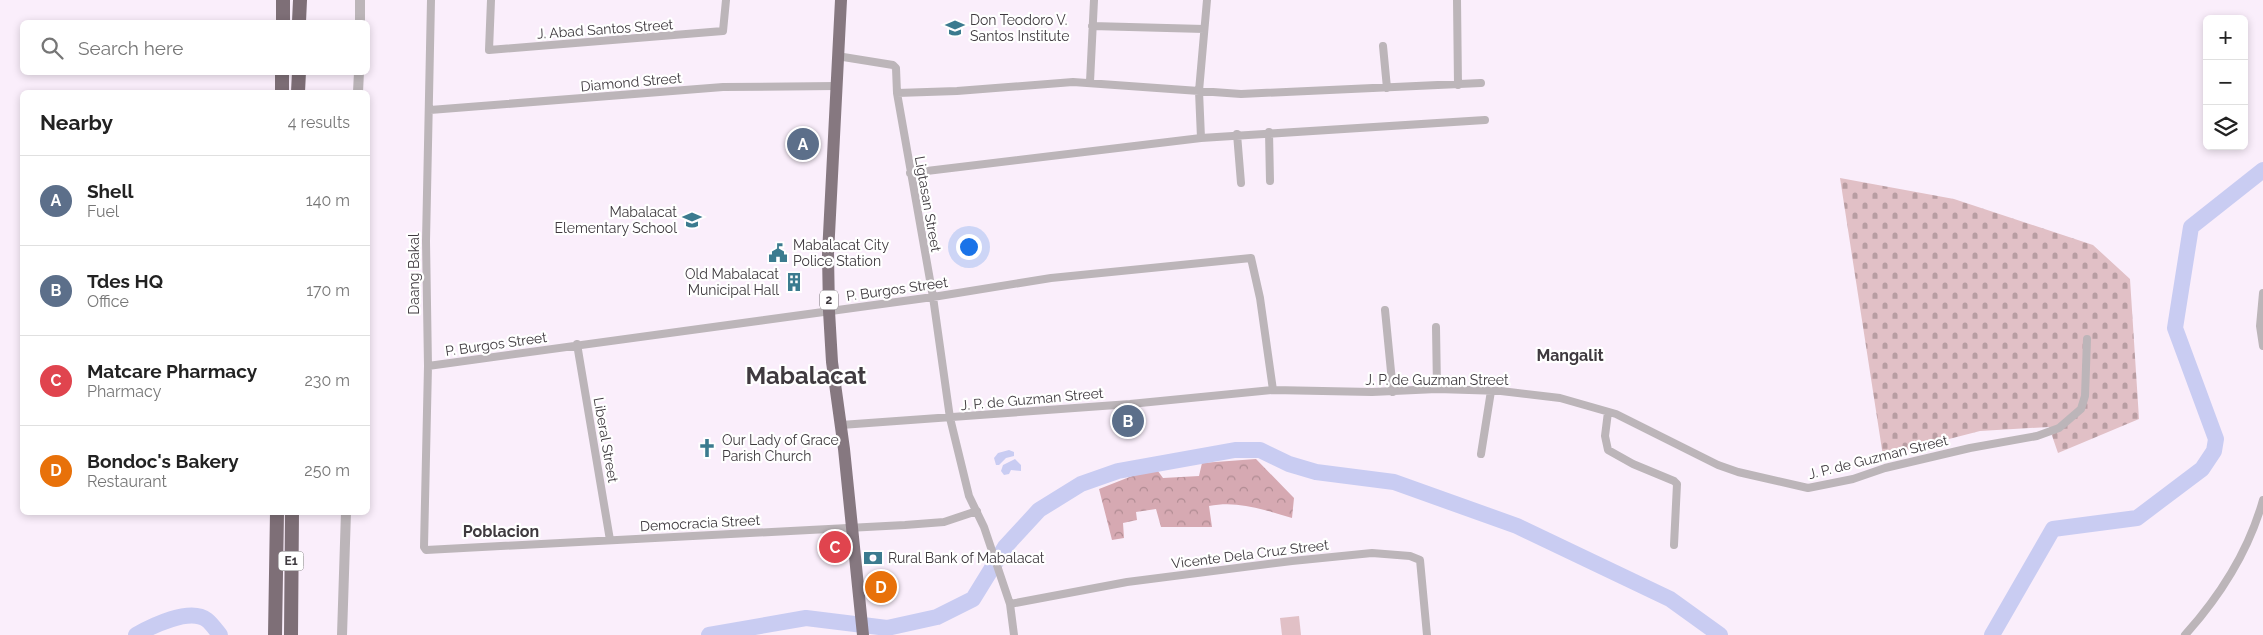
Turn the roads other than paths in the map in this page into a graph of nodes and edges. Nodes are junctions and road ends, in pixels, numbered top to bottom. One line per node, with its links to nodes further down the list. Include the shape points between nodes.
1 (283, 0): 11 (highway)
2 (300, 0): 12 (highway)
3 (360, 0): 13 (street)
4 (431, 0): 31 (street, Daang Bakal)
5 (491, 0): 6 (street, J. Abad Santos Street, via 489,50 723,31)
6 (726, 0)
7 (841, 0): 17 (highway, 2)
8 (1094, 0): 14 (street)
9 (1207, 0): 15 (street)
10 (1457, 0): 23 (street)
11 (283, 20)
12 (299, 20)
13 (360, 20)
14 (1092, 26): 15 (street); 21 (street)
15 (1204, 29): 29 (street)
16 (1383, 46): 25 (street)
17 (837, 56): 24 (highway, 2); 30 (street, Ligtasan Street, via 893,65 896,68)
18 (282, 75): 26 (highway)
19 (299, 75): 27 (highway)
20 (359, 75): 28 (street)
21 (1090, 82): 29 (street); 30 (street)
22 (1481, 82): 23 (street)
23 (1458, 84): 25 (street)
24 (836, 86): 31 (street, Diamond Street, via 723,87); 42 (highway, 2, via 828,254)
25 (1387, 88): 29 (street, via 1241,94)
26 (282, 90)
27 (298, 90)
28 (358, 90)
29 (1199, 91): 35 (street)
30 (897, 94): 36 (street, Ligtasan Street)
31 (430, 110): 47 (street, Daang Bakal, via 426,241)
32 (1485, 120): 33 (street)
33 (1269, 132): 34 (street); 37 (street)
34 (1237, 134): 35 (street); 38 (street)
35 (1201, 138): 36 (street)
36 (910, 173): 40 (street, Ligtasan Street)
37 (1270, 181)
38 (1241, 183)
39 (2263, 293): 46 (street, via 2260,326)
40 (933, 297): 42 (street, P. Burgos Street); 49 (street, P. Burgos Street, via 1052,278 1251,258); 53 (street, Ligtasan Street)
41 (1385, 310): 51 (street)
42 (829, 311): 45 (street, P. Burgos Street); 54 (highway, 2)
43 (1436, 327): 48 (street)
44 (2087, 339): 52 (street, J. P. de Guzman Street, via 2085,396 2081,410 2059,428 2037,436 1970,448 1818,487 1798,487 1718,465)
45 (577, 344): 47 (street, P. Burgos Street); 62 (street, Liberal Street)
46 (2263, 346)
47 (428, 366): 64 (street, Daang Bakal)
48 (1437, 389): 50 (street, J. P. de Guzman Street); 51 (street, J. P. de Guzman Street)
49 (1273, 390): 51 (street, J. P. de Guzman Street); 53 (street, J. P. de Guzman Street)
50 (1491, 391): 52 (street, J. P. de Guzman Street, via 1560,398); 55 (street)
51 (1393, 392)
52 (1608, 412): 63 (street, via 1605,436 1608,450 1677,484)
53 (950, 418): 54 (street, J. P. de Guzman Street); 57 (street, Ligtasan Street, via 968,496)
54 (841, 425): 61 (highway, 2)
55 (1481, 454)
56 (2263, 500): 72 (street, via 2251,535 2231,574 2206,612)
57 (977, 511): 61 (street, Democracia Street, via 944,522); 65 (street, Ligtasan Street)
58 (277, 515): 66 (highway, E1)
59 (292, 515): 67 (highway, E1)
60 (346, 515): 68 (street)
61 (852, 528): 62 (street, Democracia Street); 69 (highway, 2)
62 (610, 540): 64 (street, Democracia Street, via 429,551)
63 (1674, 546)
64 (424, 547)
65 (1010, 604): 70 (street, Ligtasan Street); 71 (street, Vicente Dela Cruz Street, via 1137,580 1372,553 1420,560)
66 (275, 635)
67 (291, 635)
68 (342, 635)
69 (863, 635)
70 (1014, 635)
71 (1427, 635)
72 (2185, 635)

